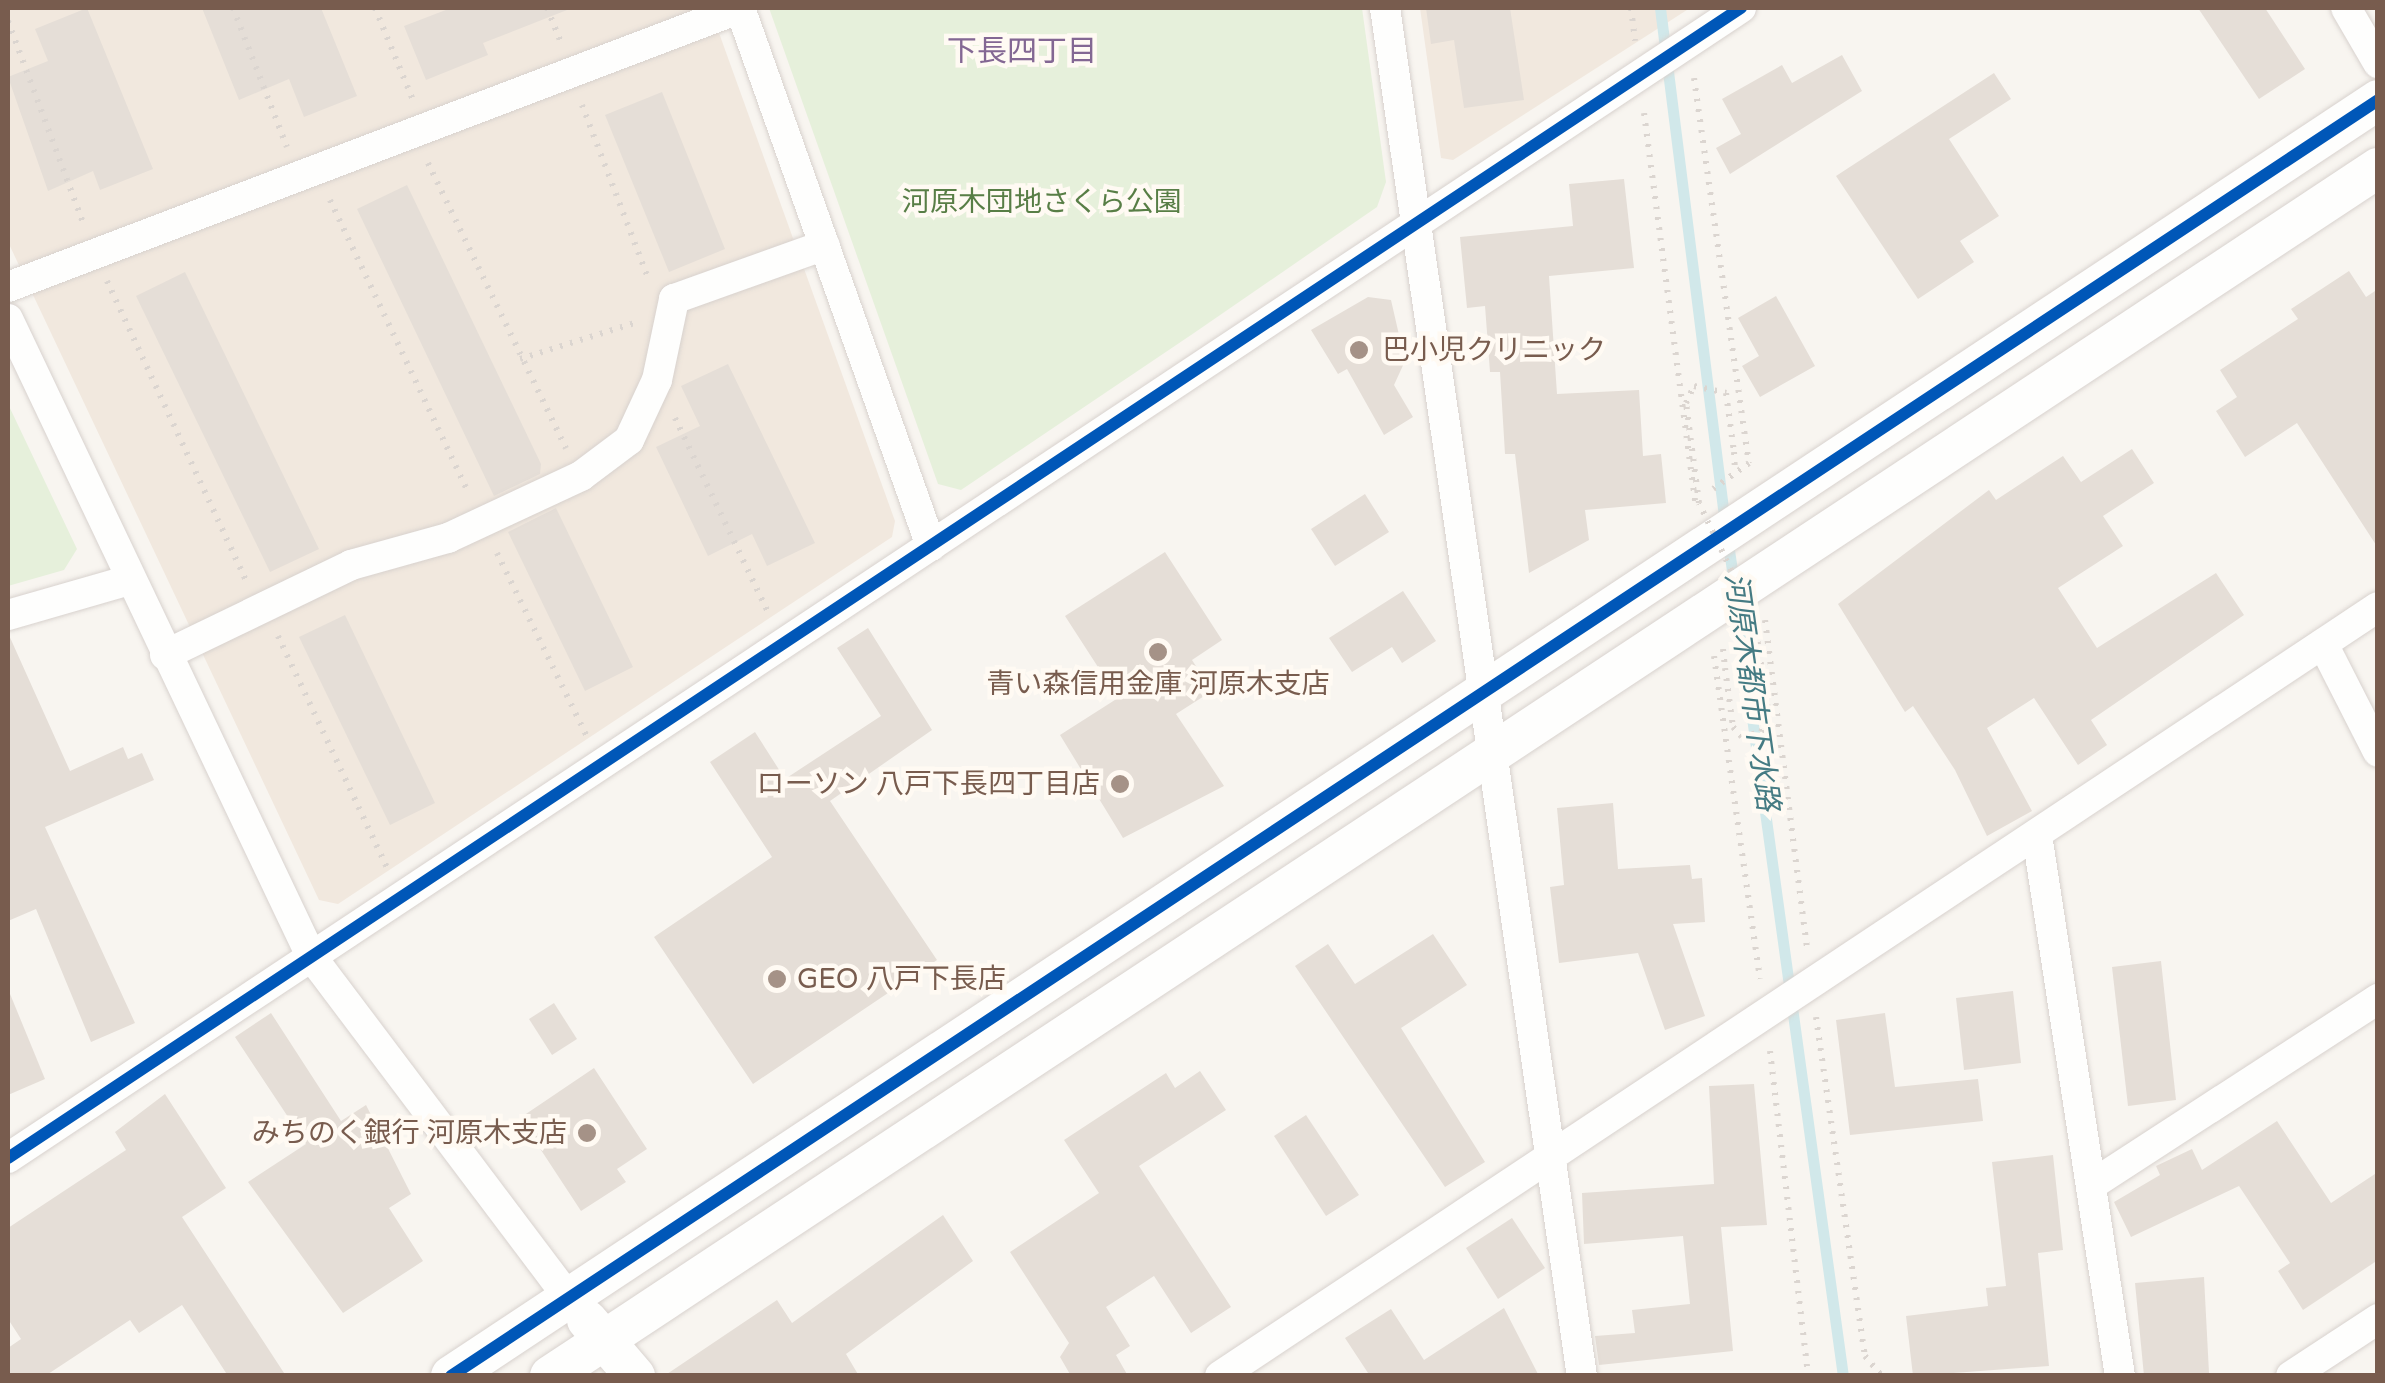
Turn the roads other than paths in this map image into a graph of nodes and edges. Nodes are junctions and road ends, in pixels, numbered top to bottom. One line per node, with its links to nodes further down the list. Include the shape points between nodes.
1 (741, 8): 9 (street); 10 (street)
2 (1385, 8): 8 (street)
3 (1741, 8): 8 (street)
4 (2346, 8): 5 (street)
5 (2378, 64)
6 (2378, 100): 18 (street)
7 (2378, 168): 20 (street)
8 (1418, 223): 12 (street); 18 (street)
9 (826, 245): 12 (street); 17 (street, via 674,299 657,380 629,440 581,476 482,522 351,565)
10 (8, 287)
11 (8, 319): 13 (street)
12 (932, 546): 22 (street)
13 (129, 580): 15 (street); 17 (street)
14 (2378, 607): 16 (street)
15 (8, 616)
16 (2324, 644): 19 (street); 21 (street)
17 (165, 655): 22 (street)
18 (1481, 692): 20 (street); 27 (street)
19 (2378, 752)
20 (1489, 753): 24 (street); 29 (street)
21 (2038, 834): 24 (street); 26 (street)
22 (311, 956): 25 (street); 27 (street)
23 (2378, 999): 26 (street)
24 (1550, 1157): 33 (street); 34 (street)
25 (8, 1158)
26 (2092, 1184): 35 (street)
27 (568, 1297): 29 (street); 30 (street)
28 (2378, 1319): 36 (street)
29 (604, 1340): 31 (street); 32 (street)
30 (451, 1376)
31 (550, 1376)
32 (635, 1376)
33 (1220, 1376)
34 (1582, 1376)
35 (2120, 1376)
36 (2291, 1376)

